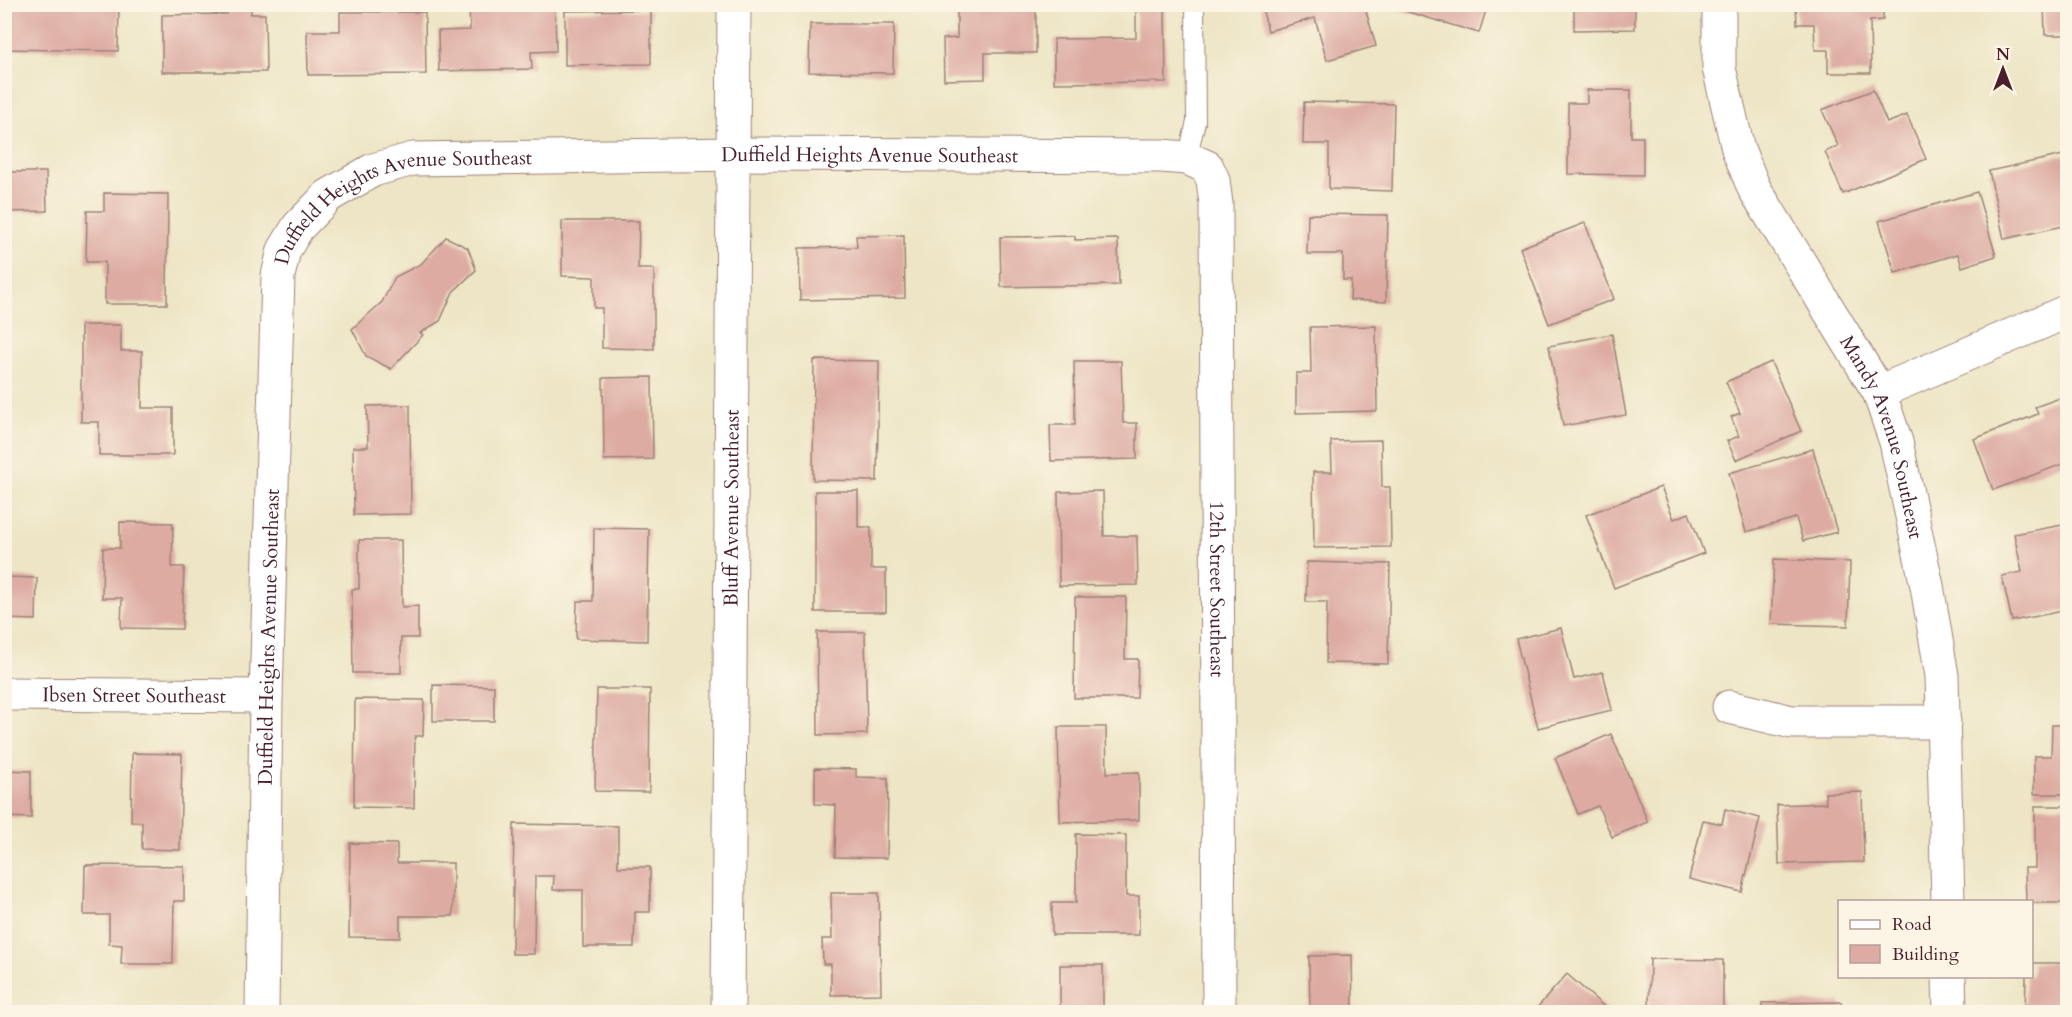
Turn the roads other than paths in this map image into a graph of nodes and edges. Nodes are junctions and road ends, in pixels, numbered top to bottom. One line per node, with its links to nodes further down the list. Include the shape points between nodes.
1 (734, 4): 4 (street, Bluff Avenue Southeast)
2 (1195, 4): 5 (lane)
3 (1719, 4): 7 (street, Mandy Avenue Southeast, via 1719,68 1737,149 1754,188)
4 (734, 154): 5 (street, Duffield Heights Avenue Southeast, via 1161,156); 9 (street, Duffield Heights Avenue Southeast, via 413,159 348,182 298,227 284,250 278,276); 15 (street, Bluff Avenue Southeast)
5 (1197, 162): 16 (street, 12th Street Southeast, via 1213,180 1216,204)
6 (2067, 311): 7 (street)
7 (1879, 392): 11 (street, Mandy Avenue Southeast, via 1896,442 1927,586 1942,676)
8 (4, 693): 9 (street, Ibsen Street Southeast)
9 (266, 696): 14 (street, Duffield Heights Avenue Southeast)
10 (1729, 706): 11 (street, via 1792,722)
11 (1944, 722): 12 (street, Mandy Avenue Southeast)
12 (1948, 900)
13 (1949, 978): 17 (street)
14 (262, 1012)
15 (728, 1012)
16 (1219, 1012)
17 (1950, 1012)

